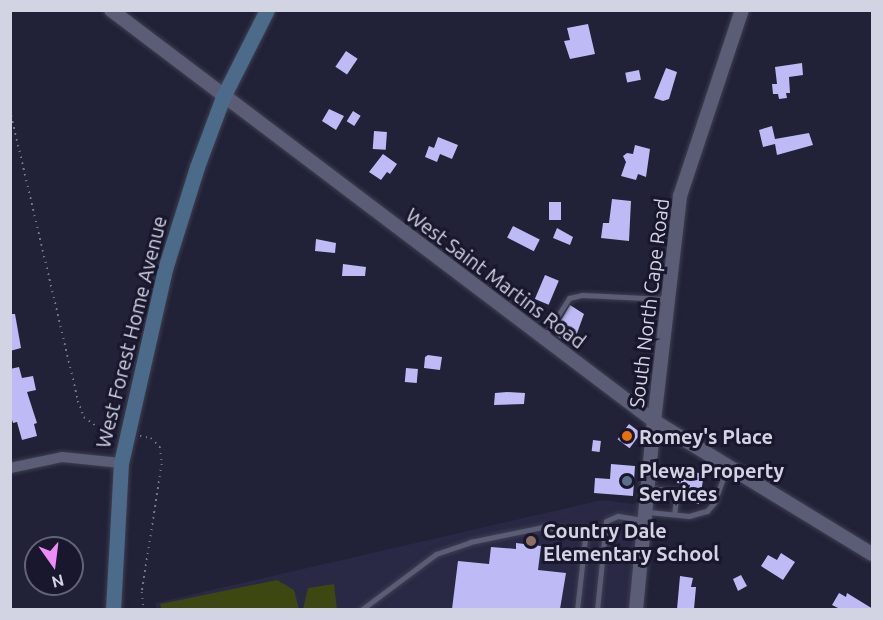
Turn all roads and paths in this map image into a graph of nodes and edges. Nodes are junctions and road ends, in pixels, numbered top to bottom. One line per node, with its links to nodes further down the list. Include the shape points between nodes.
1 (111, 10): 4 (street, West Saint Martins Road)
2 (267, 10): 4 (main road, West Forest Home Avenue)
3 (742, 10): 6 (street, South North Cape Road, via 680,196)
4 (223, 98): 7 (street, West Saint Martins Road); 9 (main road, West Forest Home Avenue, via 196,167 165,269)
5 (10, 110): 9 (path, via 78,401 84,417 100,429)
6 (668, 299): 7 (lane, via 582,295 569,298); 8 (street, South North Cape Road)
7 (544, 338): 8 (street, West Saint Martins Road)
8 (654, 421): 10 (street, West Saint Martins Road); 11 (street, South North Cape Road)
9 (129, 434): 12 (main road, West Forest Home Avenue); 22 (path, via 151,438 160,447 162,464 142,592)
10 (699, 449): 11 (street, via 671,439 664,442); 13 (street, West Saint Martins Road)
11 (651, 461): 15 (street, South North Cape Road)
12 (121, 463): 14 (street, via 62,457); 21 (main road, West Forest Home Avenue)
13 (727, 467): 16 (lane, via 714,503 707,511 689,516); 20 (street, West Saint Martins Road)
14 (10, 468)
15 (648, 488): 16 (lane, via 677,491); 17 (street, South North Cape Road)
16 (674, 514): 17 (lane)
17 (646, 516): 19 (lane, via 606,520); 26 (street, South North Cape Road)
18 (586, 530): 19 (lane); 23 (lane, via 525,529 436,554); 24 (lane)
19 (604, 532): 25 (lane)
20 (873, 554)
21 (113, 609)
22 (144, 609)
23 (361, 609)
24 (577, 609)
25 (597, 609)
26 (636, 609)

